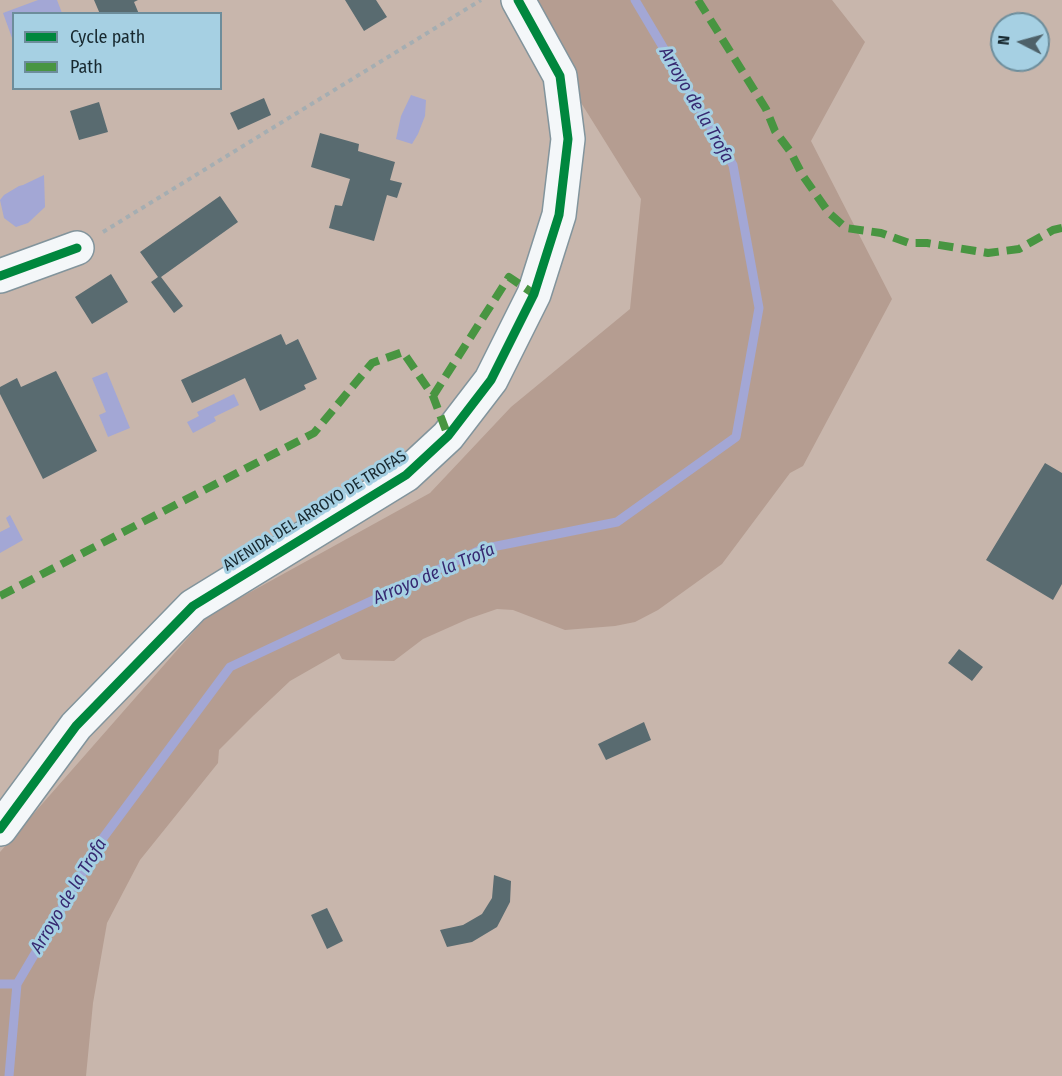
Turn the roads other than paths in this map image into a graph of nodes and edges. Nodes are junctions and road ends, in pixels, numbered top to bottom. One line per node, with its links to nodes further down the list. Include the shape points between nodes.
1 (518, 0): 4 (street, AVENIDA DEL ARROYO DE TROFAS, via 560,76 568,139 559,215 534,294 491,380 448,436 406,475 193,606 76,726)
2 (77, 248): 3 (street)
3 (0, 276)
4 (0, 829)

